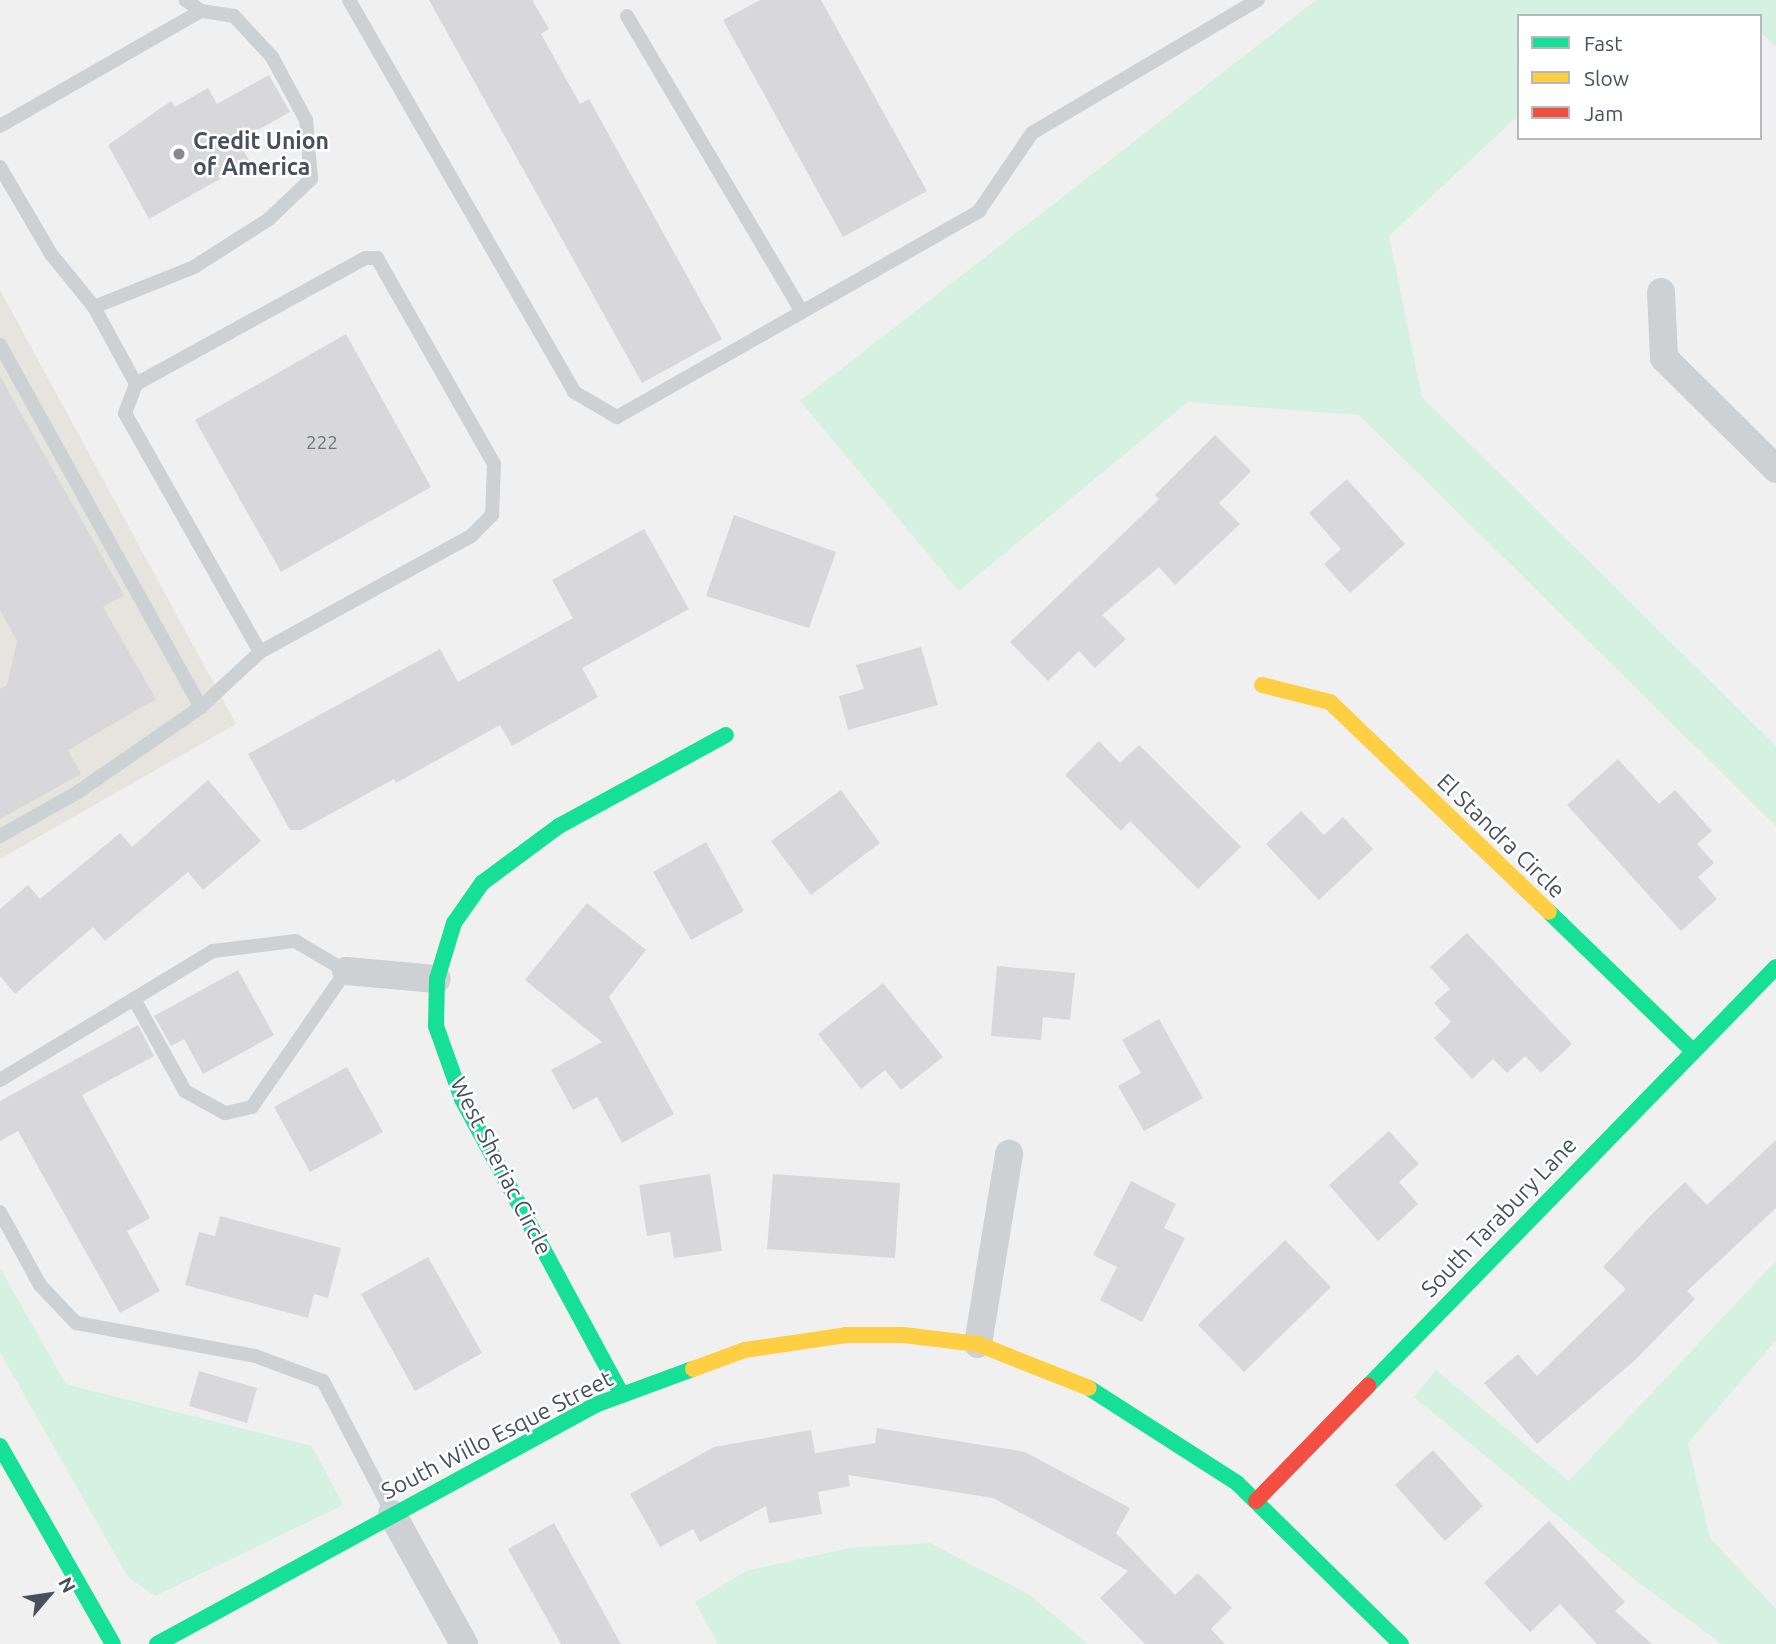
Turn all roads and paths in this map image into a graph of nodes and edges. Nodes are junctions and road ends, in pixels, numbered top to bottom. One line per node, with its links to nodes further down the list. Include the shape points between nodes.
1 (349, 0): 9 (lane, via 574,392 617,417)
2 (1258, 0): 9 (lane, via 1032,133 979,211)
3 (195, 3): 5 (lane); 8 (lane, via 234,16 272,57 306,120 312,179 269,219 194,267)
4 (627, 16): 9 (lane)
5 (0, 125)
6 (0, 167): 8 (lane, via 51,254)
7 (1661, 292): 12 (street, via 1664,358)
8 (94, 307): 11 (lane)
9 (802, 312)
10 (0, 345): 15 (lane)
11 (136, 384): 13 (lane, via 125,413); 13 (lane, via 365,258 377,258 494,464 498,493 492,515 471,536)
12 (1776, 469)
13 (260, 652): 15 (lane)
14 (1262, 685): 22 (street, El Standra Circle, via 1330,702)
15 (201, 707): 17 (lane, via 78,792)
16 (726, 735): 20 (street, West Sheriac Circle, via 559,826 482,883 454,923)
17 (0, 836)
18 (1776, 967): 22 (street, South Tarabury Lane)
19 (346, 971): 20 (street); 21 (lane, via 295,941 213,951); 21 (lane, via 252,1107 225,1113 185,1091)
20 (437, 979): 27 (street, West Sheriac Circle, via 436,1026 462,1099)
21 (134, 999): 23 (lane)
22 (1693, 1051): 29 (street, South Tarabury Lane)
23 (0, 1080)
24 (1009, 1154): 26 (street)
25 (0, 1212): 30 (lane, via 40,1285 76,1323 255,1356 323,1381)
26 (978, 1344): 27 (street, South Willo Esque Street, via 846,1335 745,1350); 29 (street, South Willo Esque Street, via 1044,1366 1102,1395)
27 (622, 1395): 30 (street, South Willo Esque Street)
28 (0, 1446): 31 (street)
29 (1256, 1501): 34 (street, South Willo Esque Street)
30 (392, 1514): 32 (street, South Willo Esque Street); 33 (street)
31 (113, 1644)
32 (157, 1644)
33 (464, 1644)
34 (1401, 1644)

